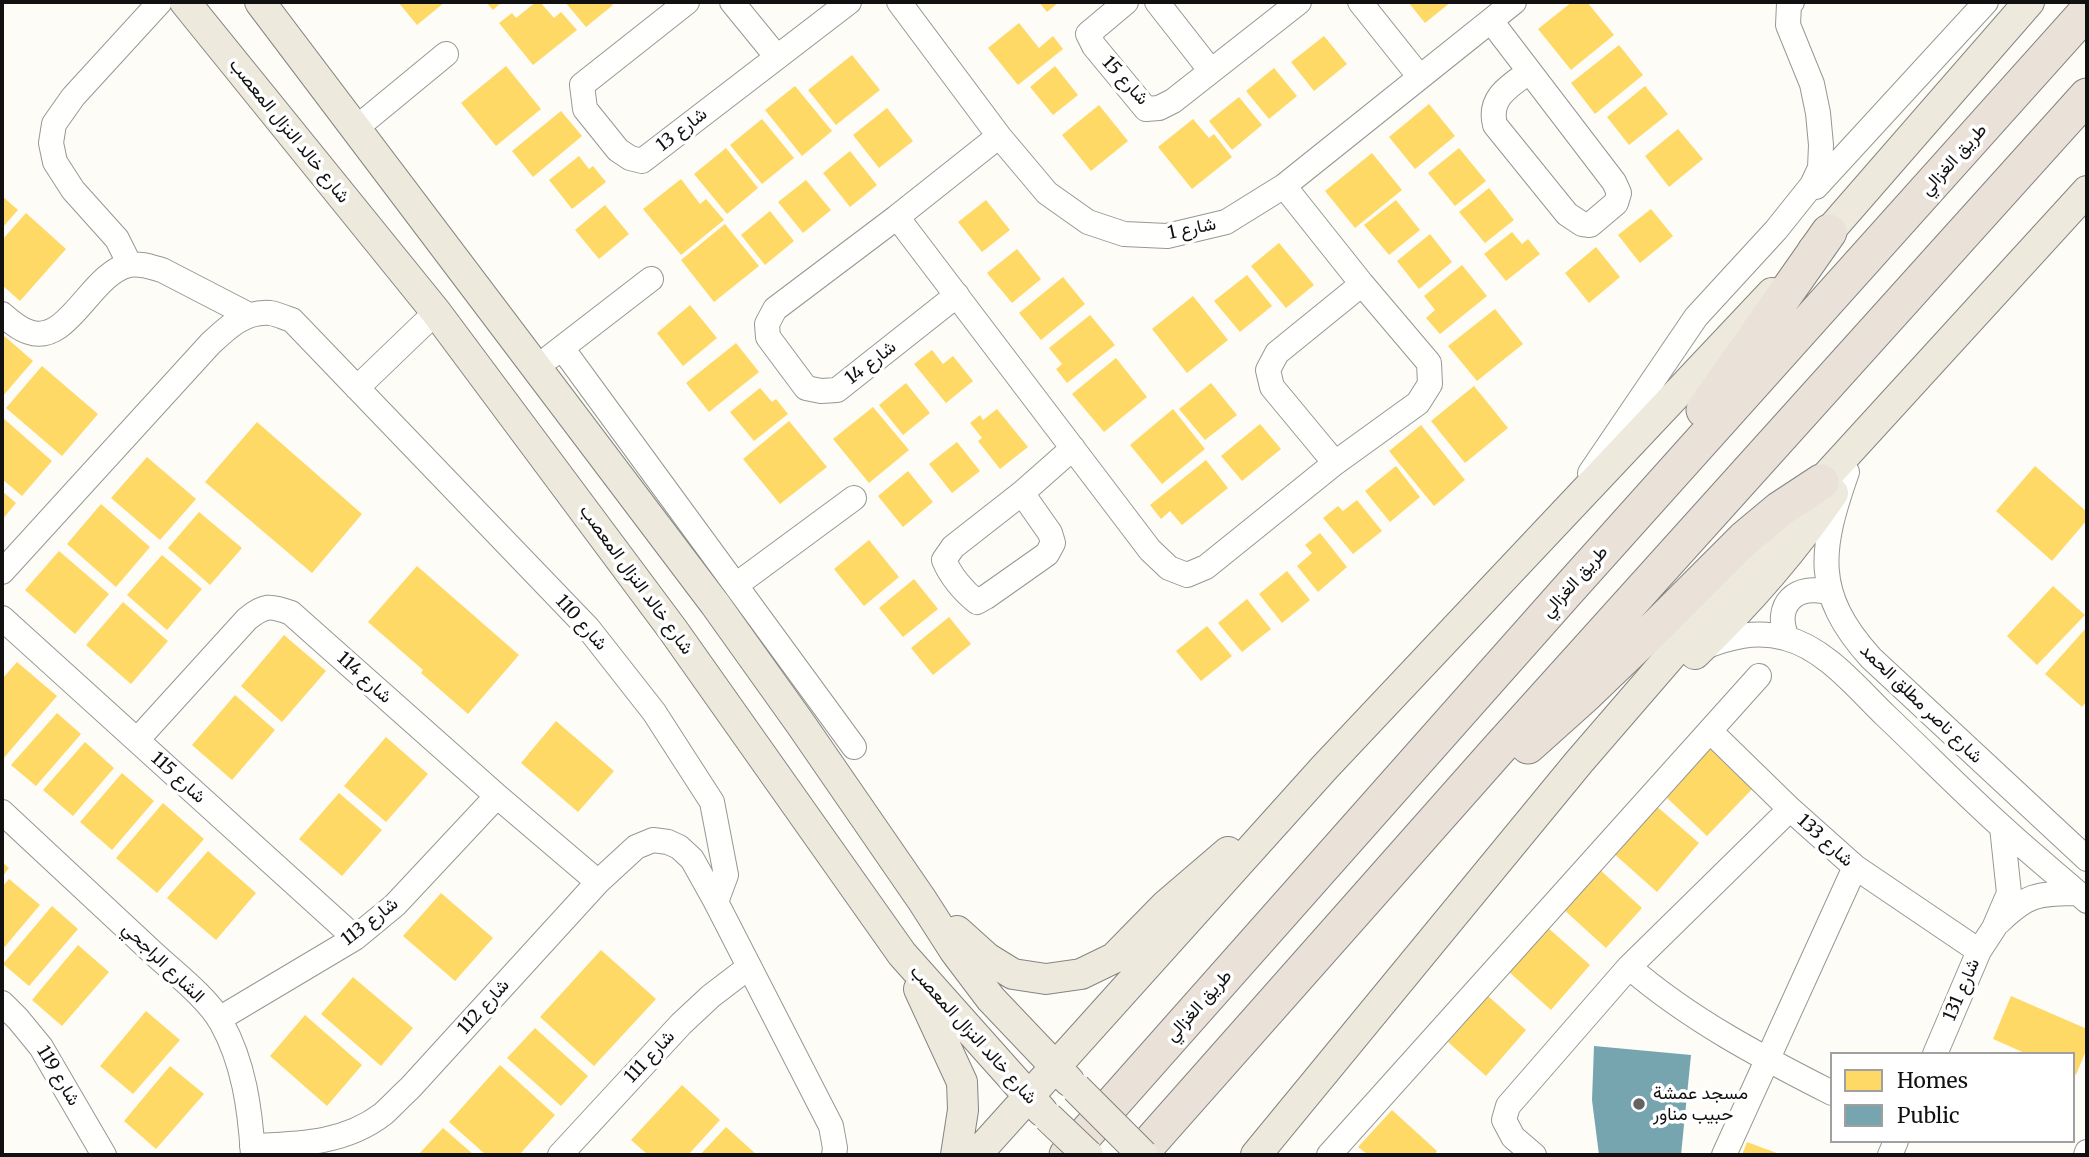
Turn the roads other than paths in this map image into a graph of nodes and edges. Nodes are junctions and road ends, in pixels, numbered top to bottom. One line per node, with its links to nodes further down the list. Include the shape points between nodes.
1 (160, 2): 33 (street, via 74,97 54,124 51,143 55,162 67,181 117,239)
2 (185, 2): 37 (main road, شارع خالد النزال المعصب)
3 (260, 2): 19 (main road)
4 (274, 2): 19 (street)
5 (687, 2): 21 (street, شارع 13, via 582,85 585,109 630,158 642,161)
6 (732, 2): 21 (street)
7 (849, 2): 21 (street, شارع 13)
8 (899, 2): 27 (street, شارع 1)
9 (1126, 2): 22 (street, شارع 15, via 1088,34 1146,108 1173,101)
10 (1157, 2): 22 (street)
11 (1360, 2): 24 (street)
12 (1514, 2): 18 (street, شارع 1)
13 (1791, 2): 31 (street, via 1788,25 1812,84 1818,113 1820,168)
14 (1986, 2): 31 (street)
15 (2029, 2): 32 (main road)
16 (1286, 6): 22 (street, شارع 15)
17 (2087, 11): 51 (highway, طريق الغزالي)
18 (1491, 21): 23 (street); 24 (street, شارع 1)
19 (299, 54): 26 (main road)
20 (446, 54): 26 (street)
21 (777, 57)
22 (1211, 71)
23 (1529, 72): 23 (street, via 1619,193 1616,202 1590,225 1567,214 1494,125 1494,103)
24 (1419, 76): 28 (street, شارع 1)
25 (2087, 96): 66 (highway)
26 (355, 129): 41 (main road)
27 (999, 136): 28 (street, شارع 1, via 1047,193 1088,222 1124,234 1167,236 1226,222); 30 (street, شارع 14)
28 (1284, 186): 35 (street)
29 (2087, 191): 45 (main road, via 1881,414)
30 (897, 218): 36 (street); 36 (street, شارع 14, via 771,316 768,337 806,388 837,390)
31 (1776, 230): 48 (street, via 1696,317)
32 (1829, 232): 48 (main road); 51 (highway, via 1703,412)
33 (130, 265): 38 (street, via 102,281 54,331 32,334); 39 (street, via 162,270)
34 (651, 279): 40 (street)
35 (1362, 284): 44 (street, via 1277,353 1268,370 1272,387); 44 (street, via 1429,363 1430,384 1418,403)
36 (957, 295): 43 (street)
37 (436, 312): 42 (street); 76 (main road, شارع خالد النزال المعصب, via 673,630)
38 (2, 314)
39 (249, 315): 42 (street, شارع 110, via 270,313 292,320); 49 (street, via 231,324 210,344)
40 (562, 348): 41 (street); 50 (street)
41 (536, 368): 71 (main road, via 715,604)
42 (357, 388): 72 (street, شارع 110, via 588,628 654,712 712,803 726,875)
43 (1073, 448): 44 (street, via 1150,550 1169,568 1187,575 1206,567); 46 (street)
44 (1335, 463)
45 (1834, 477): 52 (street, شارع ناصر مطلق الحمد, via 1826,572); 55 (main road, via 1803,535 1780,565); 60 (main road); 66 (highway, via 1780,509 1744,539 1586,694)
46 (1022, 493): 46 (street, via 944,560 977,602 1047,554 1053,543)
47 (854, 498): 50 (street)
48 (1563, 514): 61 (main road)
49 (2, 572)
50 (736, 585): 59 (street)
51 (1567, 590): 93 (highway, طريق الغزالي)
52 (1830, 593): 54 (street, via 1806,590 1787,603 1782,615); 67 (street, شارع ناصر مطلق الحمد, via 1846,628 1871,658)
53 (2, 618): 58 (street, شارع 115)
54 (1787, 638): 55 (street, شارع ناصر مطلق الحمد, via 1743,635); 65 (street, شارع ناصر مطلق الحمد, via 1835,667)
55 (1701, 648): 60 (main road)
56 (1759, 677): 57 (street)
57 (1710, 731): 63 (street); 96 (street)
58 (136, 740): 62 (street, 114 شارع, via 247,619 259,609 274,606 290,612); 74 (street, شارع 115)
59 (854, 747)
60 (1579, 762): 87 (main road)
61 (1325, 767): 71 (main road, via 1165,906 1114,958 1080,974 1046,979 1013,974 987,958); 83 (main road)
62 (497, 796): 69 (street, 114 شارع); 74 (street, شارع 113, via 395,905)
63 (1790, 809): 68 (street, شارع 133); 78 (street, شارع 133)
64 (2, 812): 80 (street, الشارع الراجحي)
65 (2002, 827): 70 (street, شارع ناصر مطلق الحمد); 73 (street, شارع 131, via 2009,893)
66 (1408, 852): 95 (highway)
67 (2087, 859)
68 (1854, 867): 75 (street, شارع 133); 82 (street)
69 (598, 882): 72 (street, شارع 112, via 636,847 653,840 667,842 691,859); 86 (street, شارع 112, via 383,1114 352,1133)
70 (2083, 897): 73 (street, شارع 131, via 2039,894 2016,905)
71 (922, 900): 83 (main road, via 991,999)
72 (716, 902): 77 (street)
73 (1994, 928): 75 (street, شارع 131)
74 (355, 938): 80 (street, شارع 113)
75 (1979, 951): 81 (street, شارع 131)
76 (902, 954): 85 (main road, شارع خالد النزال المعصب); 91 (main road, via 962,1082)
77 (748, 967): 89 (street, شارع 111, via 681,1024); 90 (street, via 831,1126)
78 (1629, 967): 82 (street, via 1660,994); 97 (street, شارع 133, via 1508,1106 1504,1120 1513,1137)
79 (2, 1003): 88 (street, شارع 119, via 41,1047)
80 (219, 1019): 86 (street, الشارع الراجحي, via 243,1077)
81 (1936, 1052)
82 (1769, 1060): 84 (street); 98 (street)
83 (1066, 1078): 85 (main road); 95 (main road, bridge)
84 (1830, 1092)
85 (1038, 1107): 92 (main road); 94 (main road, شارع خالد النزال المعصب, bridge)
86 (253, 1151)
87 (1256, 1154)
88 (104, 1155)
89 (560, 1155)
90 (834, 1155)
91 (956, 1155)
92 (976, 1155)
93 (1067, 1155)
94 (1088, 1155)
95 (1141, 1155)
96 (1329, 1155)
97 (1534, 1155)
98 (1724, 1155)

